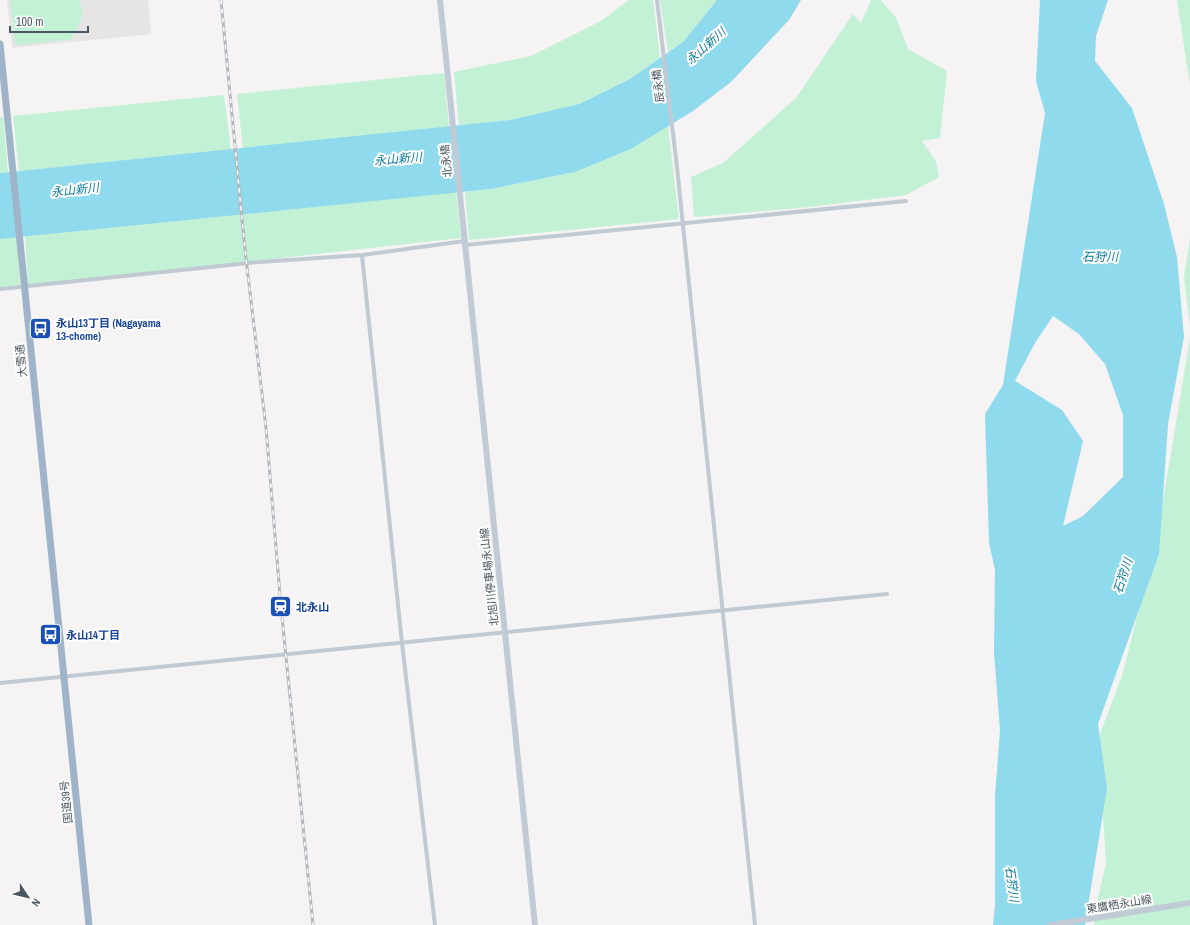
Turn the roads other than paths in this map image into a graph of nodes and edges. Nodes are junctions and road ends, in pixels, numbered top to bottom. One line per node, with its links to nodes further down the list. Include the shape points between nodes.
1 (440, 0): 6 (main road, 北永橋)
2 (657, 1): 5 (street, 辰永橋)
3 (0, 44): 9 (highway, 大雪通)
4 (906, 201): 5 (street)
5 (683, 223): 7 (street); 12 (street, 辰永橋)
6 (463, 227): 7 (main road, 北旭川停車場永山線)
7 (465, 243): 8 (street); 13 (main road, 北旭川停車場永山線)
8 (362, 255): 9 (street, via 259,262); 14 (street)
9 (24, 286): 10 (street); 15 (highway, 大雪通)
10 (0, 289)
11 (887, 594): 12 (street)
12 (723, 610): 13 (street); 21 (street, 辰永橋)
13 (504, 632): 14 (street); 20 (main road, 北旭川停車場永山線)
14 (402, 643): 15 (street); 19 (street)
15 (65, 677): 16 (street); 18 (highway, 国道39号)
16 (0, 683)
17 (1190, 904): 22 (main road, 東鷹栖永山線)
18 (89, 925)
19 (435, 925)
20 (535, 925)
21 (756, 925)
22 (1051, 925)

